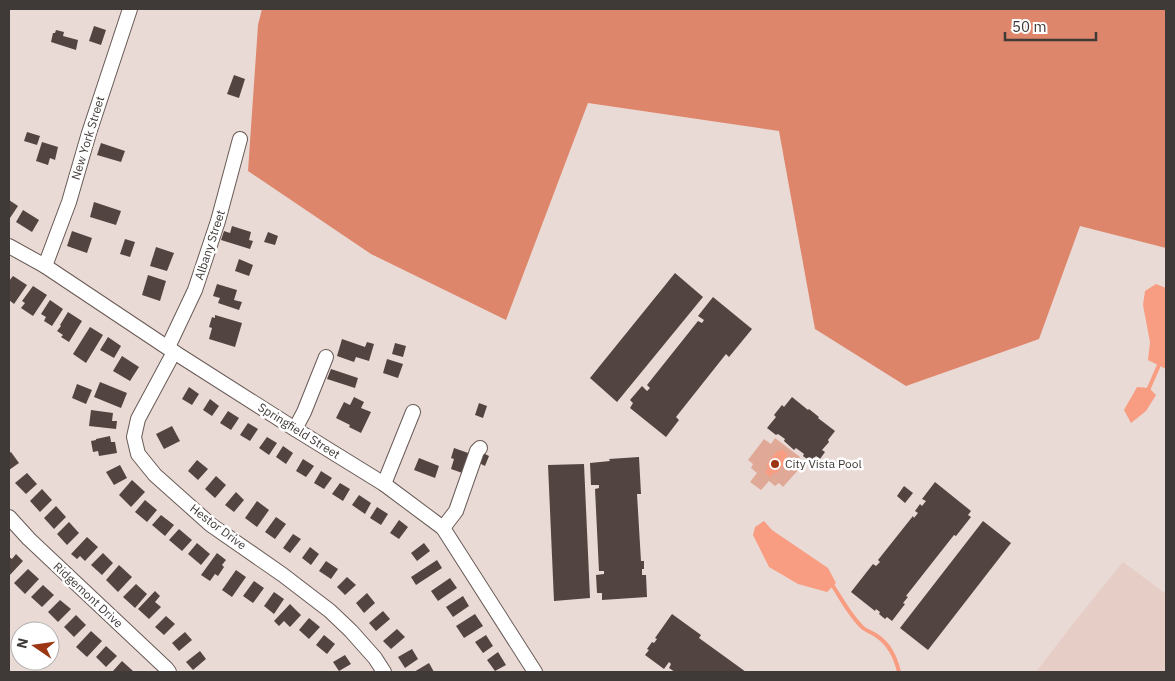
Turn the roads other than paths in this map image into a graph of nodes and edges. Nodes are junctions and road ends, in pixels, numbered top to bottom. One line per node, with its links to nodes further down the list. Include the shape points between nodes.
1 (130, 9): 4 (street, New York Street, via 69,202)
2 (240, 139): 5 (street, Albany Street, via 218,221)
3 (9, 246): 4 (street, Springfield Street)
4 (45, 266): 5 (street, Springfield Street)
5 (171, 350): 8 (street, Springfield Street); 14 (street, Hestor Drive, via 138,419 134,437 138,454 155,475 211,525 330,611 375,658)
6 (326, 357): 8 (street)
7 (413, 412): 10 (street)
8 (294, 429): 10 (street, Springfield Street)
9 (480, 448): 12 (street, via 456,510)
10 (384, 484): 12 (street, Springfield Street)
11 (9, 517): 13 (street, Ridgemont Drive, via 28,539)
12 (443, 528): 15 (street, Springfield Street)
13 (169, 672)
14 (384, 672)
15 (535, 672)

